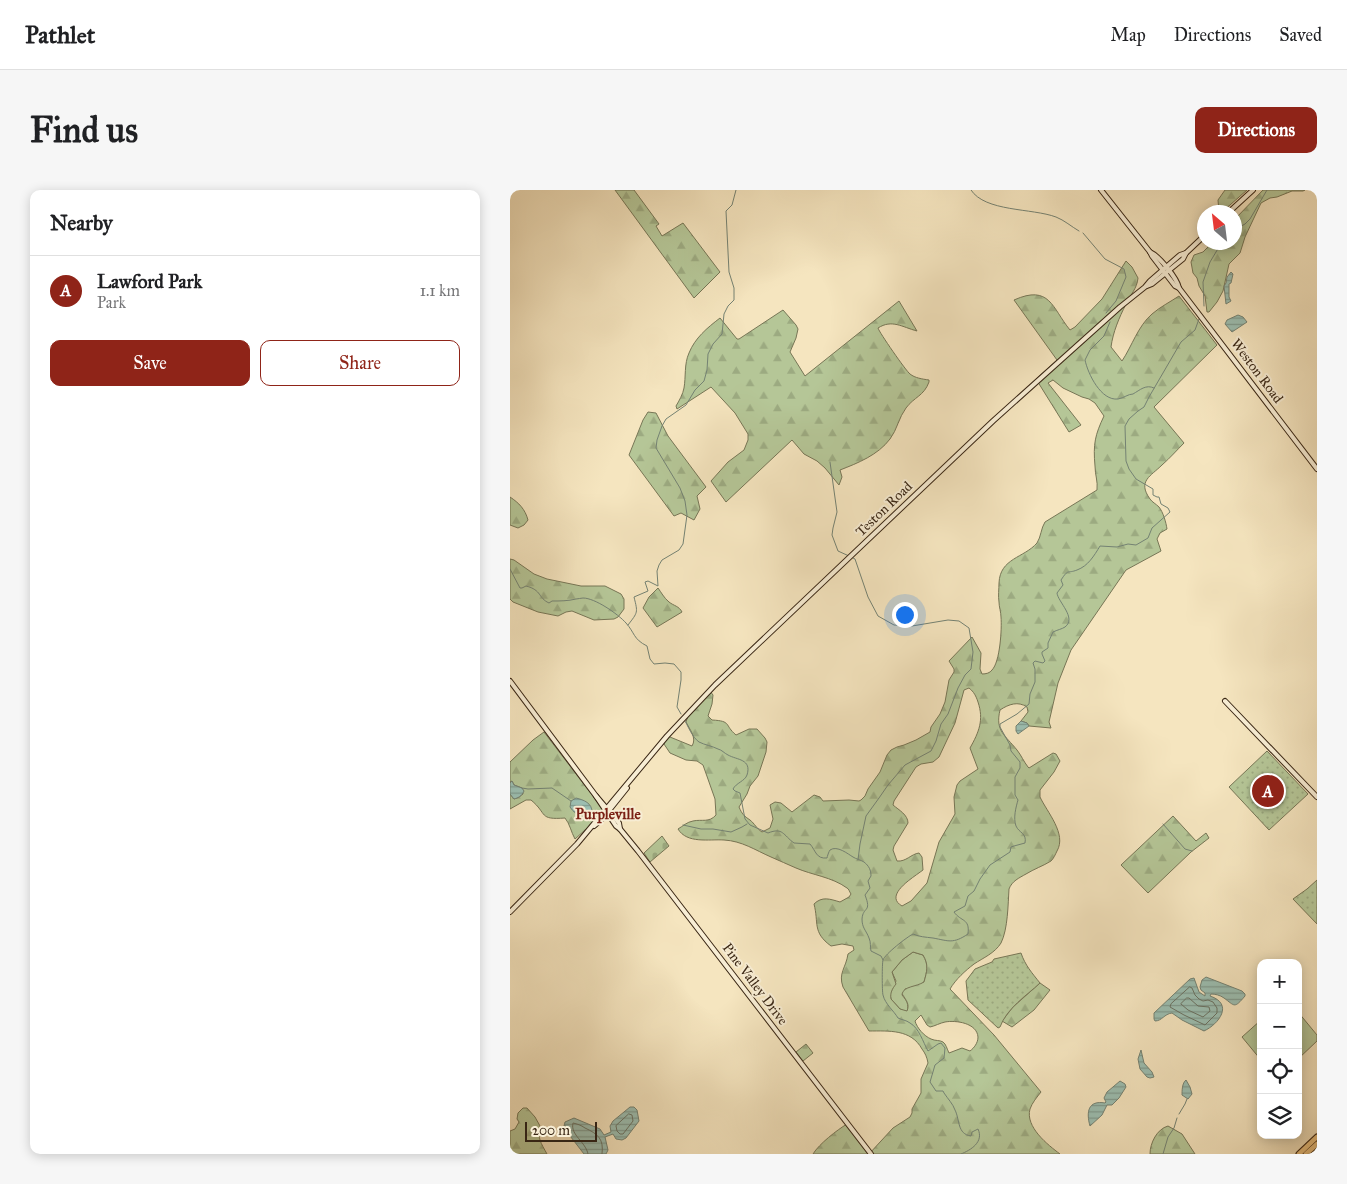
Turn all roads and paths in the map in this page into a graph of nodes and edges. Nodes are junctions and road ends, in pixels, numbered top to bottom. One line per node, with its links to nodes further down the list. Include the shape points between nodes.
1 (1101, 190): 5 (street, Weston Road)
2 (1253, 190): 3 (street)
3 (1237, 205)
4 (1197, 243): 5 (street, Teston Road)
5 (1166, 271): 6 (street, Weston Road); 10 (street, Teston Road, via 1120,307 945,466 715,685 667,736)
6 (1317, 469)
7 (510, 681): 10 (street, Pine Valley Drive)
8 (1225, 700): 9 (street)
9 (1317, 797)
10 (607, 811): 11 (street, Teston Road, via 600,822); 14 (street, Pine Valley Drive)
11 (510, 912)
12 (1317, 1137): 15 (main road)
13 (1317, 1144): 16 (main road)
14 (871, 1154)
15 (1299, 1154)
16 (1306, 1154)

